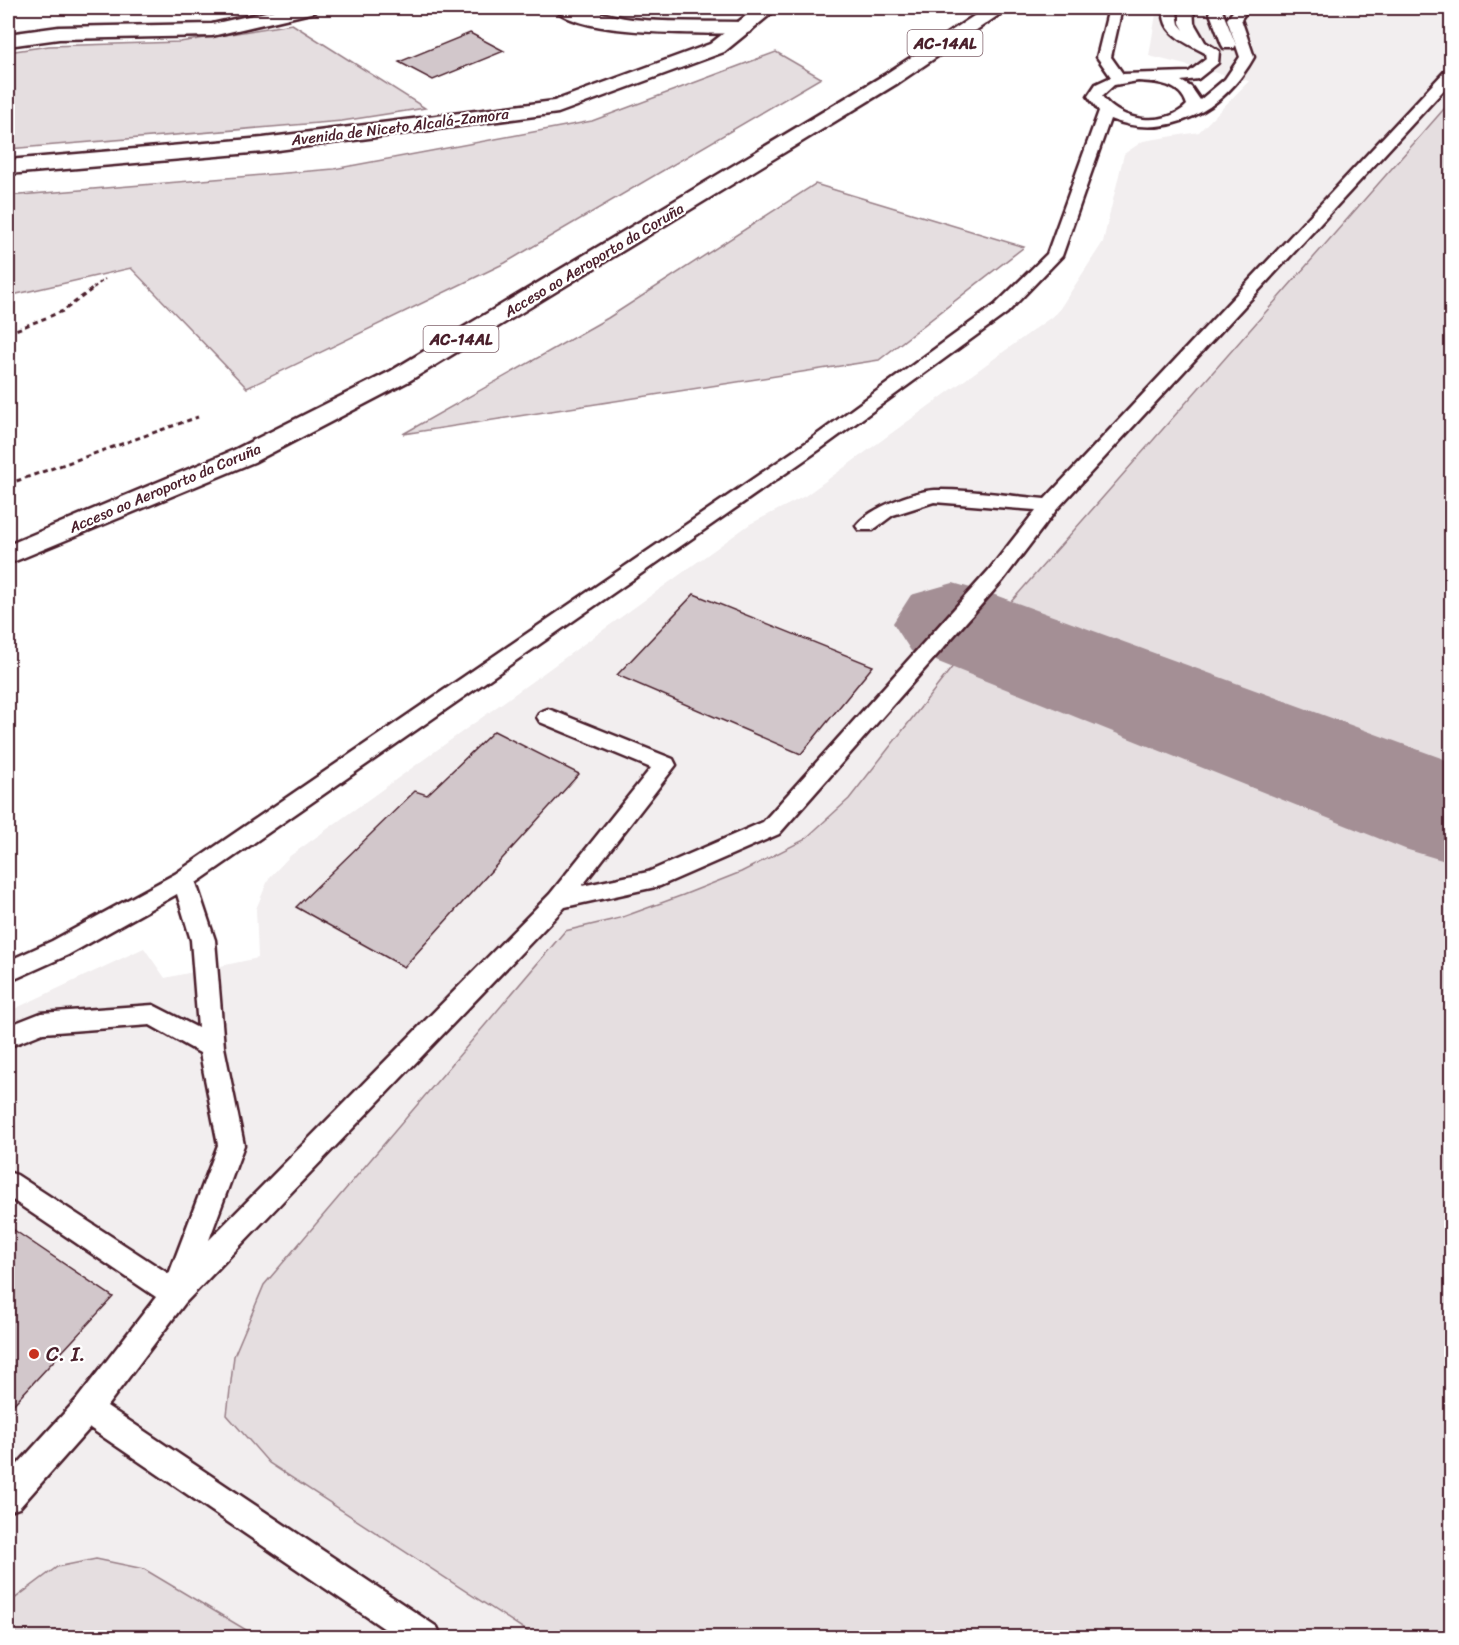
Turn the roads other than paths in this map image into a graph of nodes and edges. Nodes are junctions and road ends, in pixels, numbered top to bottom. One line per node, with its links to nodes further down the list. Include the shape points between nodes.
1 (308, 8): 11 (main road, via 212,30 59,33)
2 (565, 8): 10 (main road, via 583,16 632,25)
3 (768, 8): 10 (main road, Avenida de Niceto Alcalá-Zamora)
4 (999, 8): 22 (main road, Acceso ao Aeroporto da Coruña / AC-14AL, via 881,85 400,376 244,456)
5 (1114, 8): 14 (lane, via 1104,57)
6 (1170, 8): 12 (lane, via 1168,18 1176,32)
7 (1187, 8): 12 (lane, via 1187,23)
8 (1214, 8): 16 (lane, via 1234,55 1234,67 1213,84)
9 (1250, 8): 18 (lane, via 1242,9 1234,18 1247,57 1236,78)
10 (742, 28): 19 (main road, Avenida de Niceto Alcalá-Zamora, via 717,48 558,107 263,145)
11 (8, 40)
12 (1199, 44): 15 (lane, via 1212,51 1213,60 1193,76)
13 (1452, 72): 20 (lane)
14 (1119, 78): 15 (lane); 17 (lane, via 1106,82 1095,96)
15 (1153, 78): 16 (lane)
16 (1182, 88): 18 (lane, via 1194,100)
17 (1106, 111): 18 (lane, via 1134,122 1151,123 1182,118); 24 (lane, via 1054,256 1001,309 766,479)
18 (1191, 112)
19 (8, 167)
20 (1050, 505): 21 (lane, via 933,496 886,511); 25 (lane, via 996,575 771,828 652,880)
21 (866, 526)
22 (8, 555)
23 (548, 717): 25 (lane, via 665,765)
24 (183, 880): 26 (lane); 28 (lane, via 193,900 207,969)
25 (558, 900): 30 (lane)
26 (8, 972)
27 (8, 1037): 28 (lane, via 41,1023 153,1015)
28 (211, 1047): 30 (lane, via 231,1145)
29 (8, 1184): 30 (lane)
30 (175, 1294): 31 (lane)
31 (87, 1409): 32 (lane); 33 (lane)
32 (8, 1497)
33 (426, 1638)

